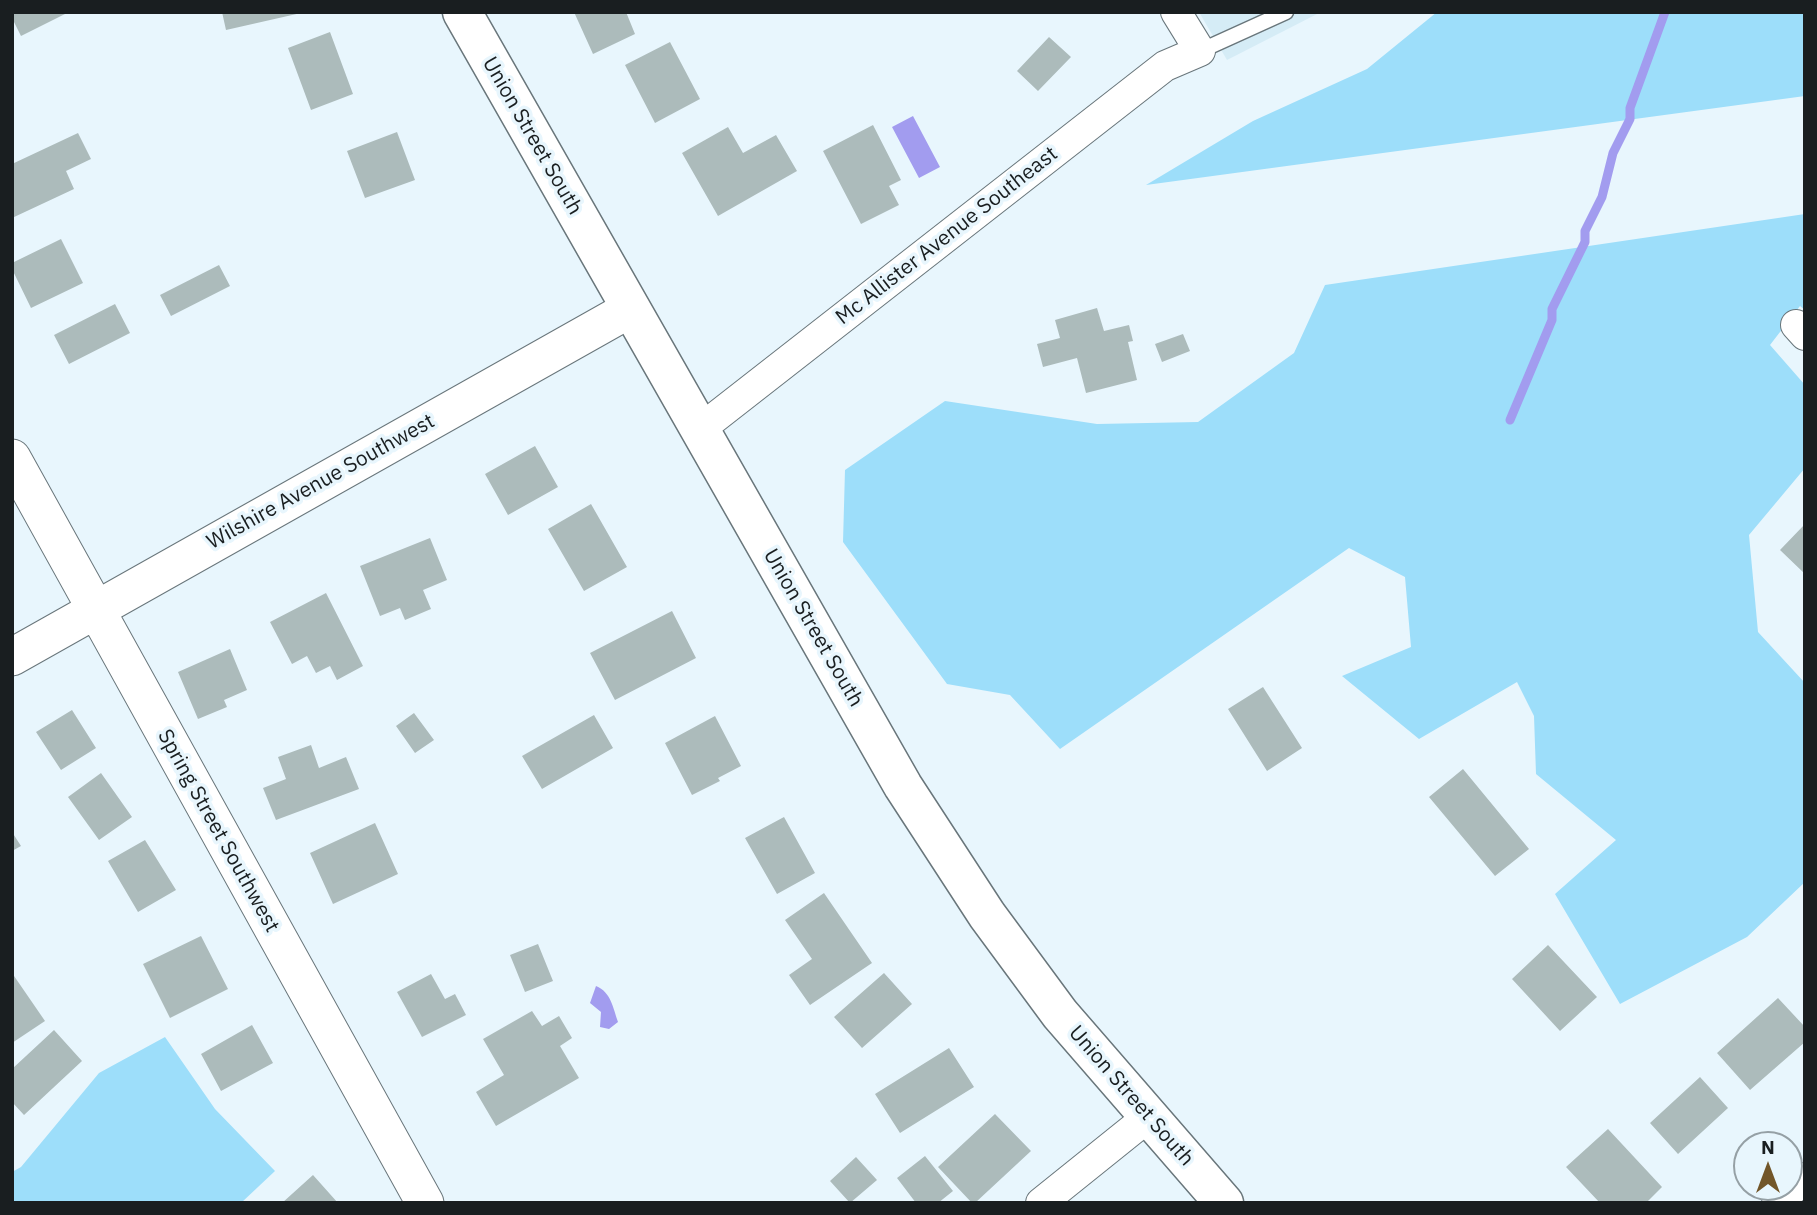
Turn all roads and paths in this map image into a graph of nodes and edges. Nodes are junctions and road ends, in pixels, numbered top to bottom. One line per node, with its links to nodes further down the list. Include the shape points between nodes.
1 (462, 12): 5 (main road, Union Street South)
2 (1176, 12): 4 (street)
3 (1286, 12): 4 (lane)
4 (1200, 51): 6 (street, Mc Allister Avenue Southeast, via 1165,66)
5 (631, 309): 6 (main road, Union Street South); 8 (street, Wilshire Avenue Southwest)
6 (699, 430): 10 (main road, Union Street South, via 903,786 986,915 1060,1014)
7 (12, 458): 8 (street, Spring Street Southwest)
8 (94, 609): 9 (street, Wilshire Avenue Southwest); 12 (street, Spring Street Southwest)
9 (12, 657)
10 (1148, 1117): 13 (street); 14 (main road, Union Street South)
11 (1805, 1178): 15 (street)
12 (425, 1203)
13 (1041, 1203)
14 (1224, 1203)
15 (1777, 1203)

